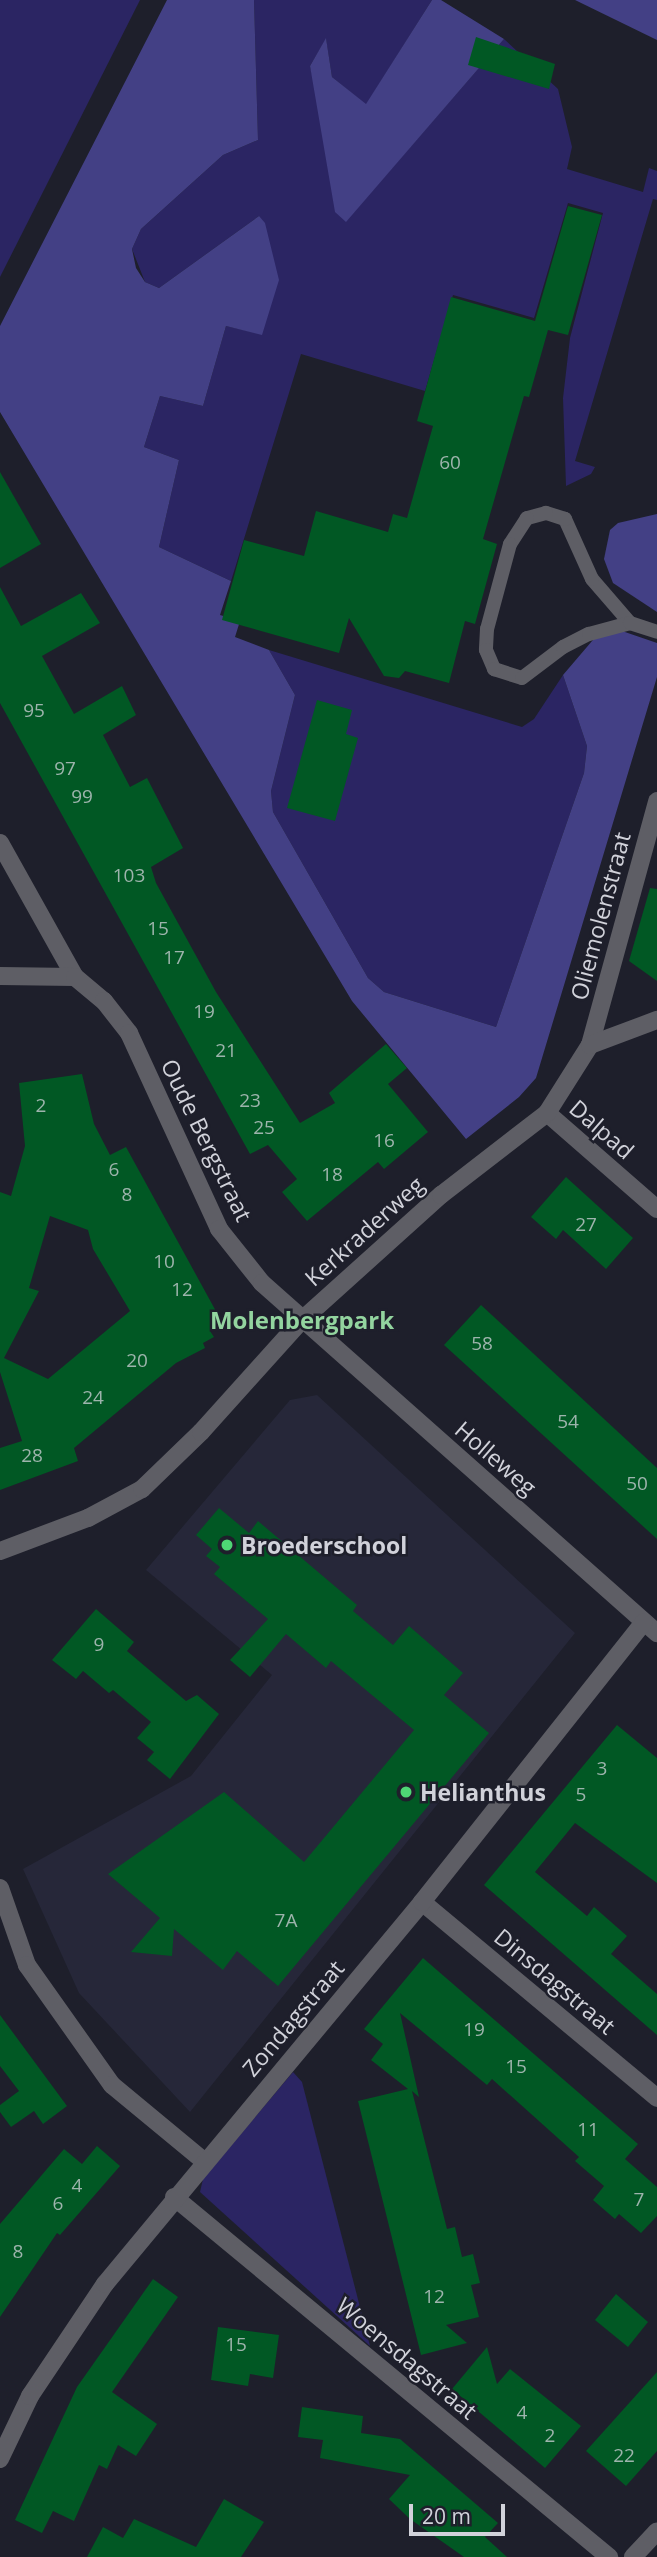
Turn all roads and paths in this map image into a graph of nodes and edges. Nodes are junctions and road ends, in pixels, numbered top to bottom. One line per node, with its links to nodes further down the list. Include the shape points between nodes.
1 (630, 623): 1 (lane, via 575,640 522,678 494,669 486,650 487,629 510,544 527,518 546,513 565,519 592,579); 2 (lane)
2 (657, 632)
3 (657, 801): 8 (street, Oliemolenstraat)
4 (0, 843): 6 (street, Oude Bergstraat)
5 (0, 976): 6 (street)
6 (75, 978): 11 (street, Oude Bergstraat, via 104,1001 129,1033 219,1229 262,1283)
7 (657, 1020): 8 (street)
8 (590, 1045): 9 (street, Kerkraderweg)
9 (547, 1113): 10 (street, Dalpad); 11 (street, Kerkraderweg, via 441,1195)
10 (657, 1209)
11 (302, 1320): 12 (street, Kerkraderweg, via 201,1432 142,1489 88,1518); 13 (street, Holleweg)
12 (0, 1551)
13 (651, 1628): 15 (street, Zondagstraat)
14 (0, 1888): 17 (street, via 27,1965 112,2085)
15 (422, 1902): 16 (street, Dinsdagstraat); 17 (street, Zondagstraat)
16 (657, 2098)
17 (204, 2161): 18 (street, Zondagstraat)
18 (174, 2197): 19 (street, Zondagstraat, via 105,2284 30,2396); 21 (street, Woensdagstraat)
19 (0, 2459)
20 (657, 2531): 22 (street)
21 (609, 2557)
22 (633, 2557)

